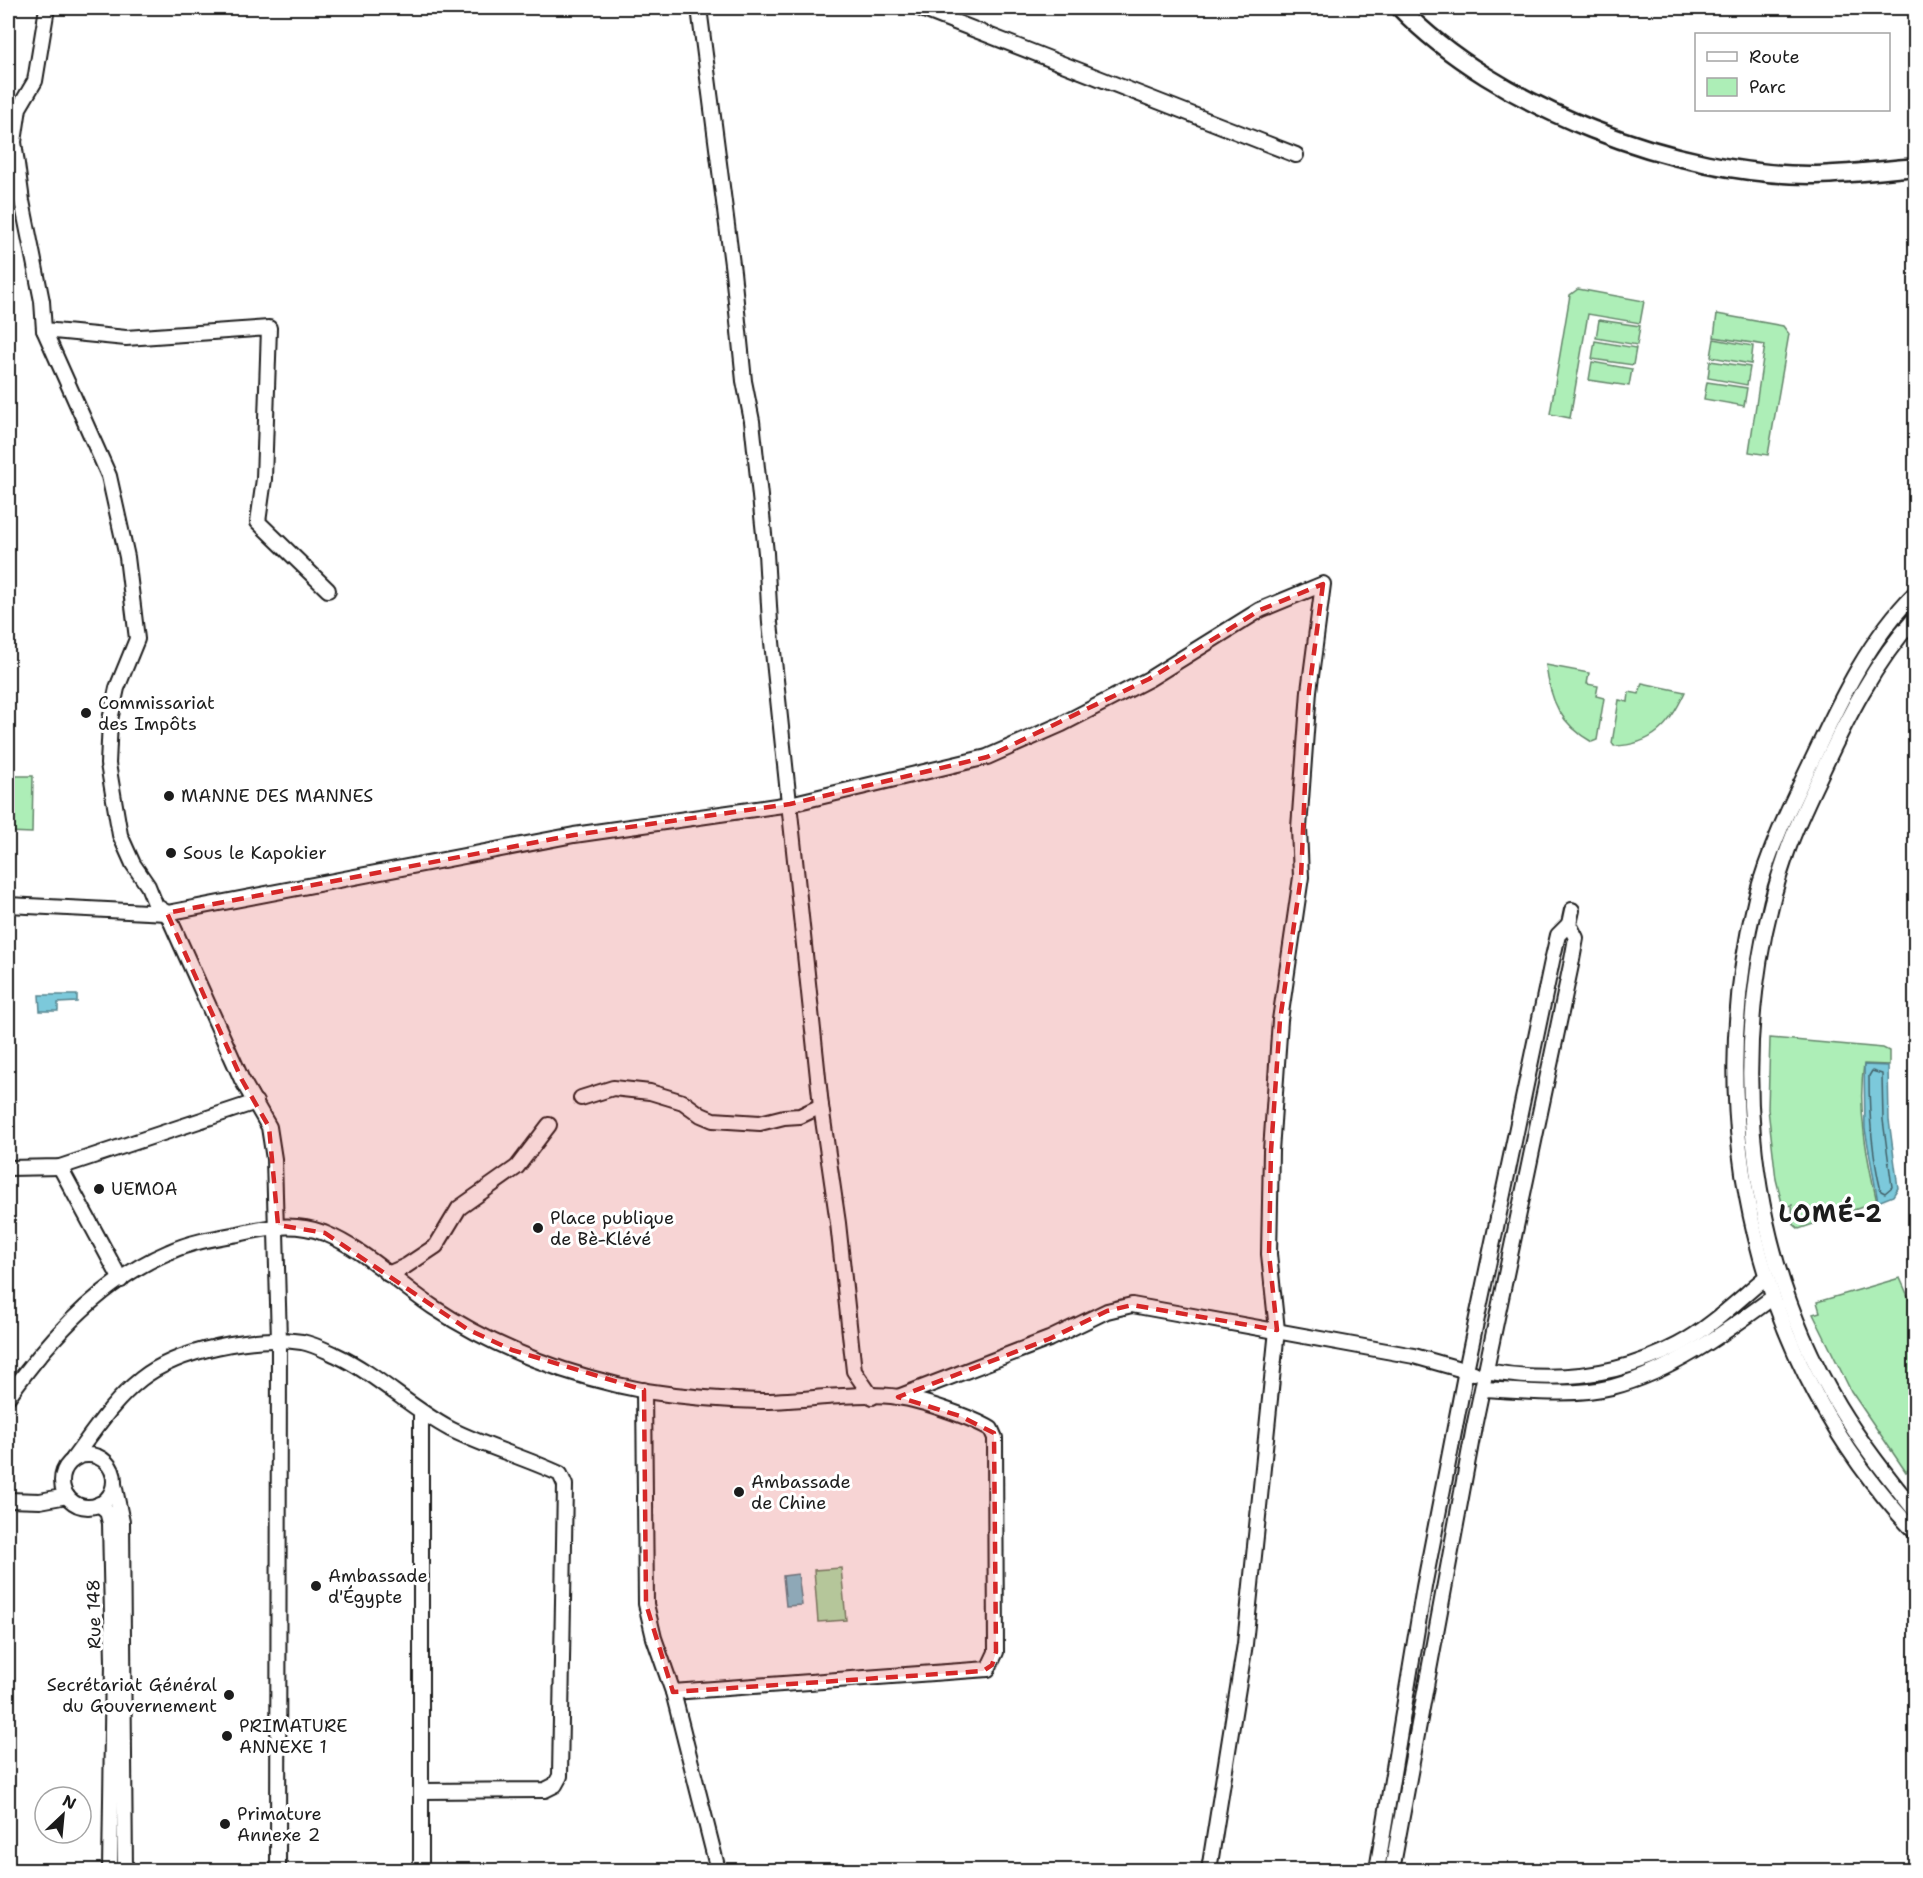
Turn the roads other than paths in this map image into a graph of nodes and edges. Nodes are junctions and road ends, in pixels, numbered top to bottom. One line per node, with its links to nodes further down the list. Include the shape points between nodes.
1 (47, 8): 7 (street, via 35,81 19,108 14,142)
2 (699, 8): 11 (street, via 752,421)
3 (919, 8): 5 (street)
4 (1401, 8): 6 (main road, via 1468,64 1532,103 1583,126 1641,145 1722,166 1814,175)
5 (1296, 155)
6 (1916, 167)
7 (44, 330): 8 (street, via 126,338 269,328 264,479 258,522); 13 (street, via 108,476 127,557 137,639 117,687 110,720 108,764 120,835 156,906)
8 (328, 590)
9 (1916, 592): 22 (street, via 1887,626 1848,685 1788,810 1757,895 1745,949 1735,1092 1746,1198)
10 (1916, 617): 39 (street, via 1883,660 1844,726 1787,851 1758,966 1750,1080 1754,1159 1771,1244 1786,1291 1837,1403 1872,1457)
11 (790, 804): 13 (street, via 574,835); 16 (street); 25 (street, via 987,757 1149,679 1260,610 1323,584 1309,691 1299,828 1301,878 1280,1020 1271,1151 1269,1254)
12 (8, 905): 13 (street)
13 (167, 913): 15 (street, via 237,1070)
14 (581, 1098): 16 (street, via 613,1088 650,1092 683,1102 713,1120 760,1124 800,1116)
15 (256, 1102): 18 (street); 20 (street, via 271,1138)
16 (821, 1106): 31 (street, via 854,1371)
17 (549, 1125): 21 (street, via 517,1167 459,1208 436,1246)
18 (60, 1167): 19 (street); 23 (street)
19 (8, 1168)
20 (278, 1225): 21 (street, via 325,1233); 23 (street, via 170,1251); 26 (street)
21 (388, 1274): 29 (street, via 467,1329 512,1350 566,1370)
22 (1766, 1277): 24 (street); 28 (street, via 1680,1344 1643,1360 1604,1373)
23 (121, 1280): 30 (street, via 65,1328)
24 (1772, 1298): 28 (street, via 1710,1343 1655,1372 1610,1387 1562,1392); 40 (street, via 1832,1426 1871,1482)
25 (1277, 1330): 27 (street); 32 (street, via 1132,1305 1107,1311 1049,1339); 51 (street, via 1245,1644)
26 (279, 1340): 33 (street, via 304,1342 337,1356); 34 (street, via 217,1347 162,1365 141,1378 119,1400); 48 (street)
27 (1466, 1370): 28 (street); 28 (street, via 1552,961 1558,935 1570,917 1576,938); 41 (street)
28 (1485, 1379): 42 (street)
29 (644, 1390): 31 (street, via 701,1399 762,1401); 43 (street, via 646,1604)
30 (8, 1397)
31 (872, 1397): 32 (street)
32 (898, 1397): 43 (street, via 960,1416 994,1433 996,1653 992,1665 983,1671)
33 (421, 1412): 45 (street); 45 (street, via 489,1447 560,1474 565,1485 560,1776 555,1785 545,1790)
34 (73, 1459): 35 (street, via 87,1455 102,1458 111,1469); 36 (street, via 62,1476)
35 (114, 1484): 38 (street); 44 (street, via 122,1522)
36 (67, 1496): 37 (street, via 40,1501); 38 (street, via 85,1507)
37 (8, 1500)
38 (99, 1504): 44 (street, Rue 148, via 107,1511 110,1523)
39 (1916, 1512)
40 (1916, 1533)
41 (1411, 1666): 42 (street); 52 (street)
42 (1428, 1669): 53 (street)
43 (673, 1692): 50 (street)
44 (118, 1710): 46 (street, Rue 148); 47 (street)
45 (423, 1791): 49 (street)
46 (110, 1870)
47 (125, 1870)
48 (278, 1870)
49 (421, 1870)
50 (718, 1870)
51 (1209, 1870)
52 (1377, 1870)
53 (1392, 1870)

